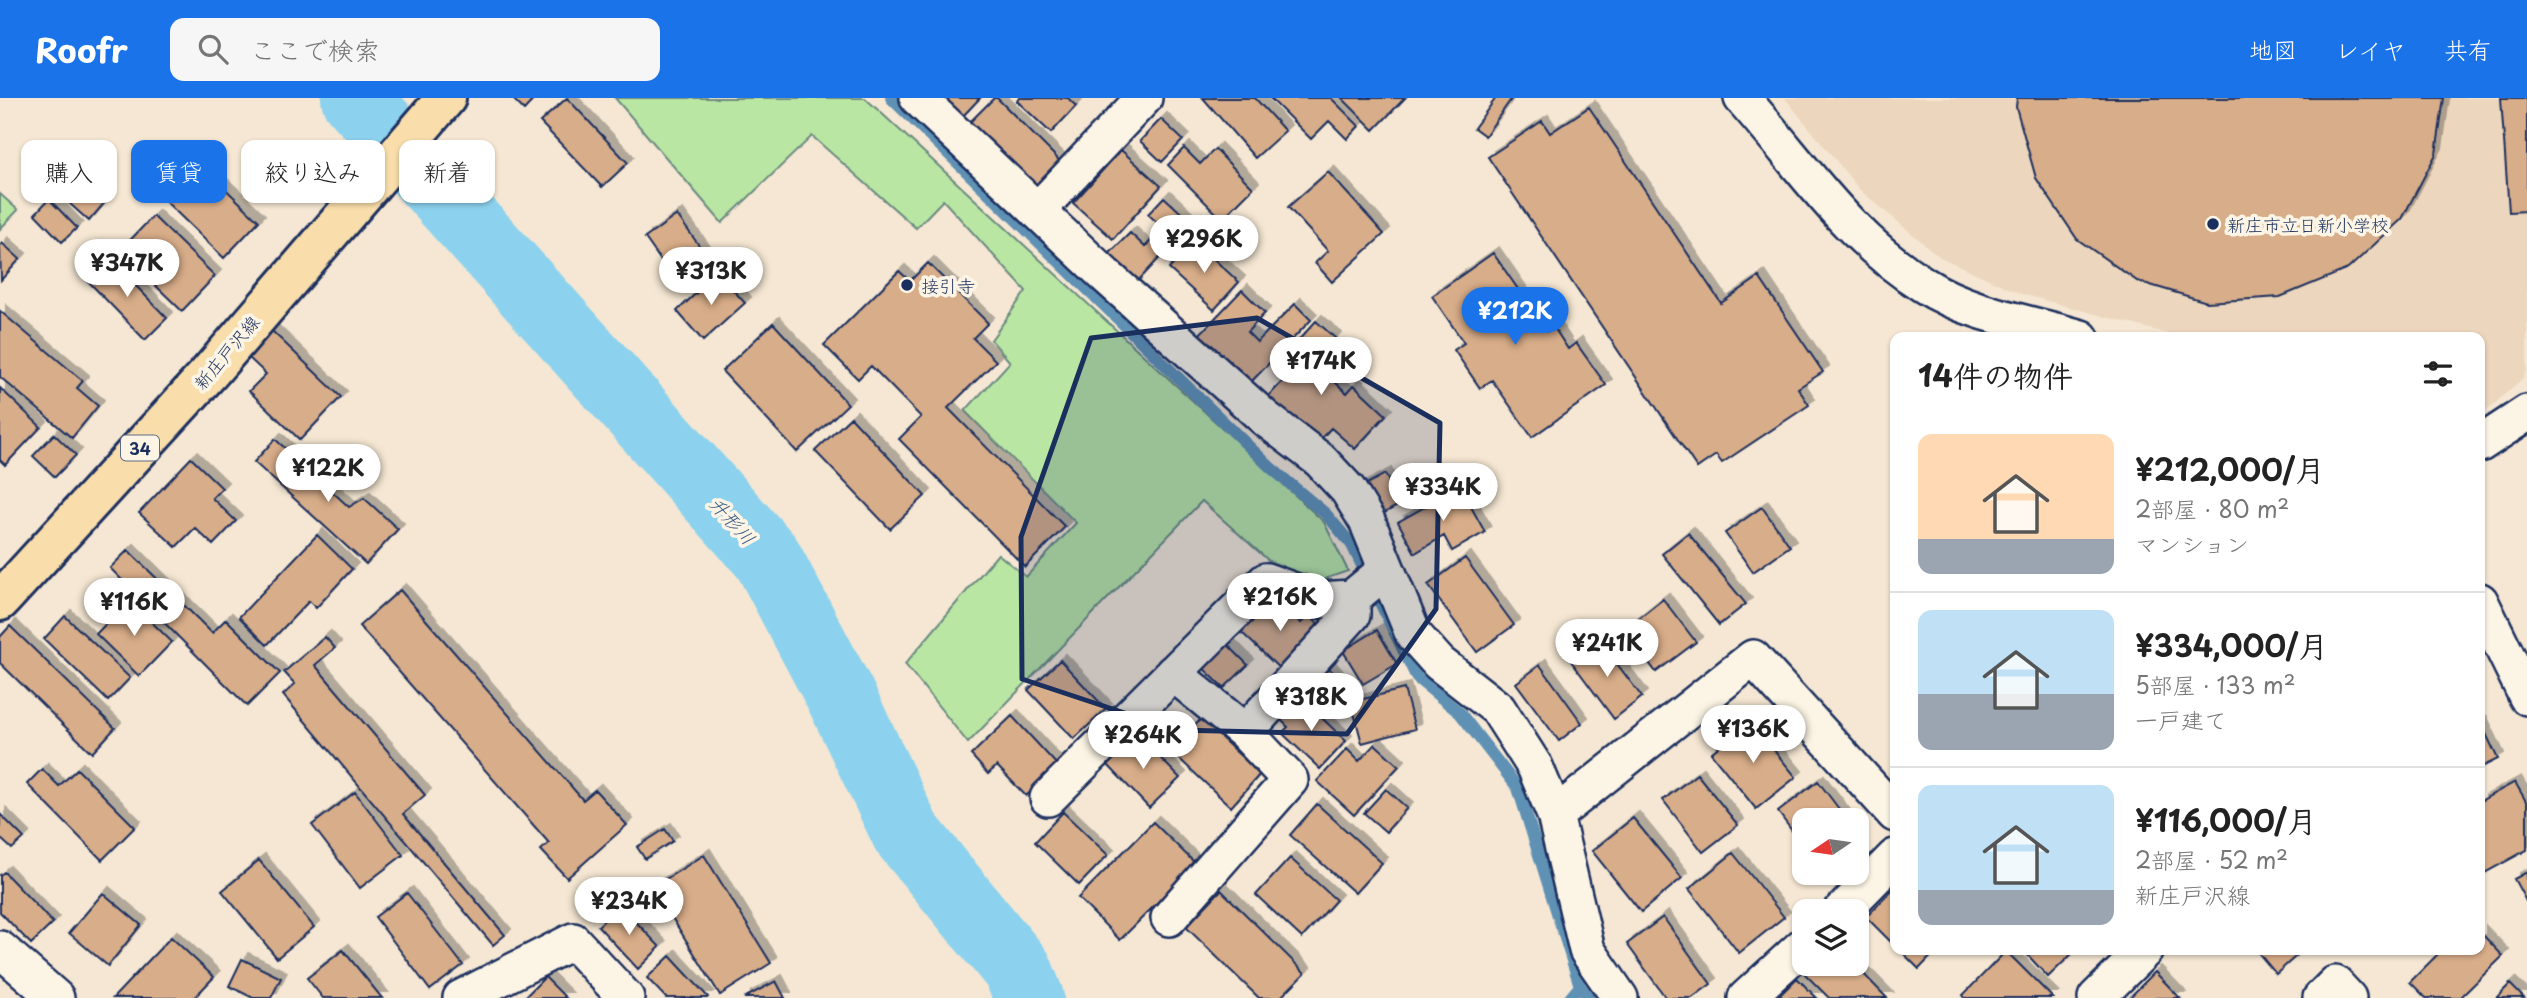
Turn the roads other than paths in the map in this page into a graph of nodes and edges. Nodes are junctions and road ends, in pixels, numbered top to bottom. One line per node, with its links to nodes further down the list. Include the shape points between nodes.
1 (446, 98): 11 (main road, 新庄戸沢線 / 34, via 209,373)
2 (918, 98): 5 (street)
3 (1144, 98): 5 (street)
4 (1742, 98): 6 (street, via 1856,233 1925,286 1971,306)
5 (1037, 211): 9 (street, via 1266,419 1320,460 1348,490 1367,521)
6 (2060, 332)
7 (2527, 413): 8 (street)
8 (2485, 441)
9 (1385, 570): 10 (street); 18 (street, via 1413,634 1439,663 1498,709 1535,767)
10 (1352, 598): 13 (street, via 1319,600 1266,581); 15 (street, via 1352,615)
11 (0, 601)
12 (2485, 619): 14 (street)
13 (1173, 673): 15 (street); 16 (street)
14 (2527, 696)
15 (1245, 732): 21 (street, via 1290,780)
16 (1048, 798)
17 (1890, 809): 18 (street, via 1753,658)
18 (1555, 815): 28 (street, via 1587,950)
19 (1890, 862): 20 (street)
20 (1853, 899)
21 (1169, 918)
22 (0, 949): 25 (street)
23 (2140, 955): 30 (street)
24 (1792, 956): 29 (street)
25 (56, 998)
26 (461, 998): 27 (street, via 573,941)
27 (626, 998)
28 (1620, 998)
29 (1746, 998)
30 (2096, 998)
31 (2320, 998): 32 (street, via 2335,984)
32 (2348, 998)

